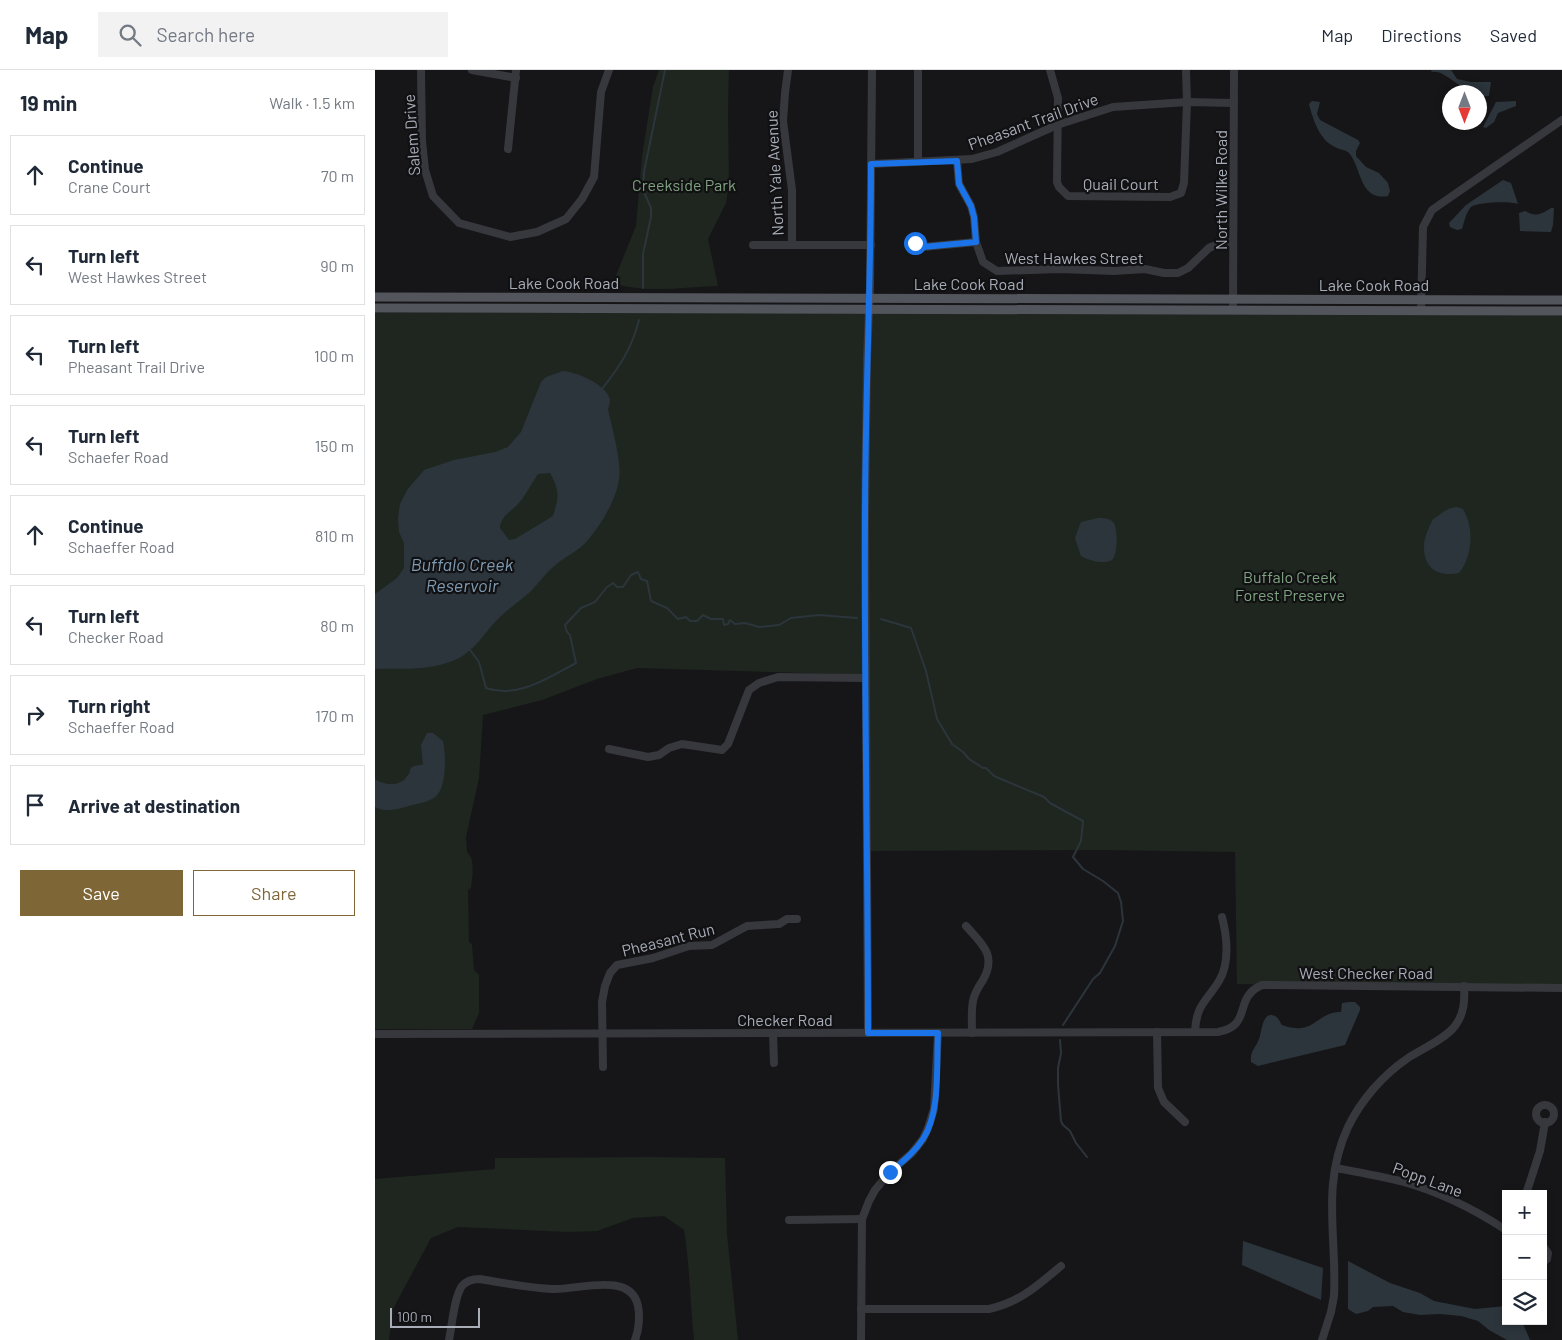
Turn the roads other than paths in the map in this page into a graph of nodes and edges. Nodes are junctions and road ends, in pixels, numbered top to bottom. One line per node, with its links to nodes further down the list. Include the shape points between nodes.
1 (421, 70): 3 (street, Salem Drive, via 424,160 433,196 459,223 510,237 537,232 566,219 582,199 594,177 601,92)
2 (472, 70): 10 (street)
3 (609, 70)
4 (788, 70): 22 (street, North Yale Avenue, via 783,121 792,190)
5 (872, 70): 18 (street)
6 (919, 70): 16 (street)
7 (1050, 70): 14 (street, via 1058,98)
8 (1186, 70): 11 (street)
9 (1234, 70): 12 (street, North Wilke Road)
10 (516, 74): 15 (street)
11 (1187, 102): 12 (street, Pheasant Trail Drive); 14 (street, Pheasant Trail Drive, via 1113,107); 14 (street, Quail Court, via 1184,183 1181,193 1170,196 1068,196 1057,182)
12 (1234, 103): 20 (street, North Wilke Road)
13 (1562, 120): 27 (street, via 1432,210 1423,227)
14 (1057, 125): 17 (street, Pheasant Trail Drive, via 997,152)
15 (508, 149)
16 (918, 161): 17 (street, Pheasant Trail Drive); 18 (street, Pheasant Trail Drive)
17 (957, 161): 19 (street, West Hawkes Street, via 959,184 974,217)
18 (871, 164): 24 (street)
19 (976, 242): 20 (street, West Hawkes Street, via 983,262 997,272 1145,269 1164,273 1178,273 1209,248); 21 (street, via 923,247)
20 (1233, 242): 26 (street, North Wilke Road)
21 (915, 243)
22 (792, 244): 23 (street); 24 (street)
23 (753, 245)
24 (871, 245): 29 (street)
25 (375, 297): 29 (main road, Lake Cook Road)
26 (1233, 298): 27 (main road, Lake Cook Road); 29 (main road, Lake Cook Road); 31 (street, North Wilke Road)
27 (1421, 299): 28 (main road, Lake Cook Road); 32 (street)
28 (1562, 300)
29 (870, 303): 30 (main road, Lake Cook Road); 31 (main road, Lake Cook Road); 34 (street)
30 (375, 308)
31 (1233, 309): 32 (main road, Lake Cook Road)
32 (1421, 310): 33 (main road, Lake Cook Road)
33 (1562, 311)
34 (865, 678): 35 (street, via 778,677 759,683 749,690 728,744 722,750 682,744 648,757); 44 (street)
35 (609, 749)
36 (1222, 917): 42 (street, via 1225,968 1198,1009)
37 (797, 919): 48 (street, Pheasant Run, via 747,926 712,945 689,946 617,966 605,986)
38 (966, 926): 46 (street, via 983,945 990,961 973,1000)
39 (1465, 986): 40 (street, West Checker Road); 42 (street, West Checker Road, via 1262,986 1251,991 1239,1021 1231,1028 1218,1032); 53 (street, via 1465,1002 1454,1027 1395,1068 1361,1105 1349,1127)
40 (1562, 988)
41 (1157, 1032): 42 (street, Checker Road); 46 (street, Checker Road); 51 (street, via 1158,1088 1164,1102)
42 (1195, 1032)
43 (773, 1033): 44 (street, Checker Road); 48 (street, Checker Road); 49 (street)
44 (868, 1033): 45 (street, Checker Road)
45 (938, 1033): 46 (street, Checker Road); 56 (street, via 934,1109 928,1128 912,1153 875,1190)
46 (972, 1033)
47 (375, 1034): 48 (street, Checker Road)
48 (603, 1034): 50 (street, Pheasant Run)
49 (774, 1063)
50 (603, 1067)
51 (1185, 1122)
52 (1545, 1122): 54 (street, via 1540,1152)
53 (1335, 1168): 57 (street, Popp Lane, via 1419,1188 1454,1201); 63 (street, via 1331,1202 1334,1296)
54 (1527, 1190)
55 (789, 1220): 56 (street)
56 (862, 1220): 59 (street)
57 (1502, 1227)
58 (1061, 1266): 59 (street, via 1028,1294 999,1307)
59 (861, 1309): 62 (street)
60 (449, 1340): 61 (street, via 461,1287 480,1279 551,1289 613,1284 625,1288 635,1296 638,1308)
61 (635, 1340)
62 (861, 1340)
63 (1322, 1340)

